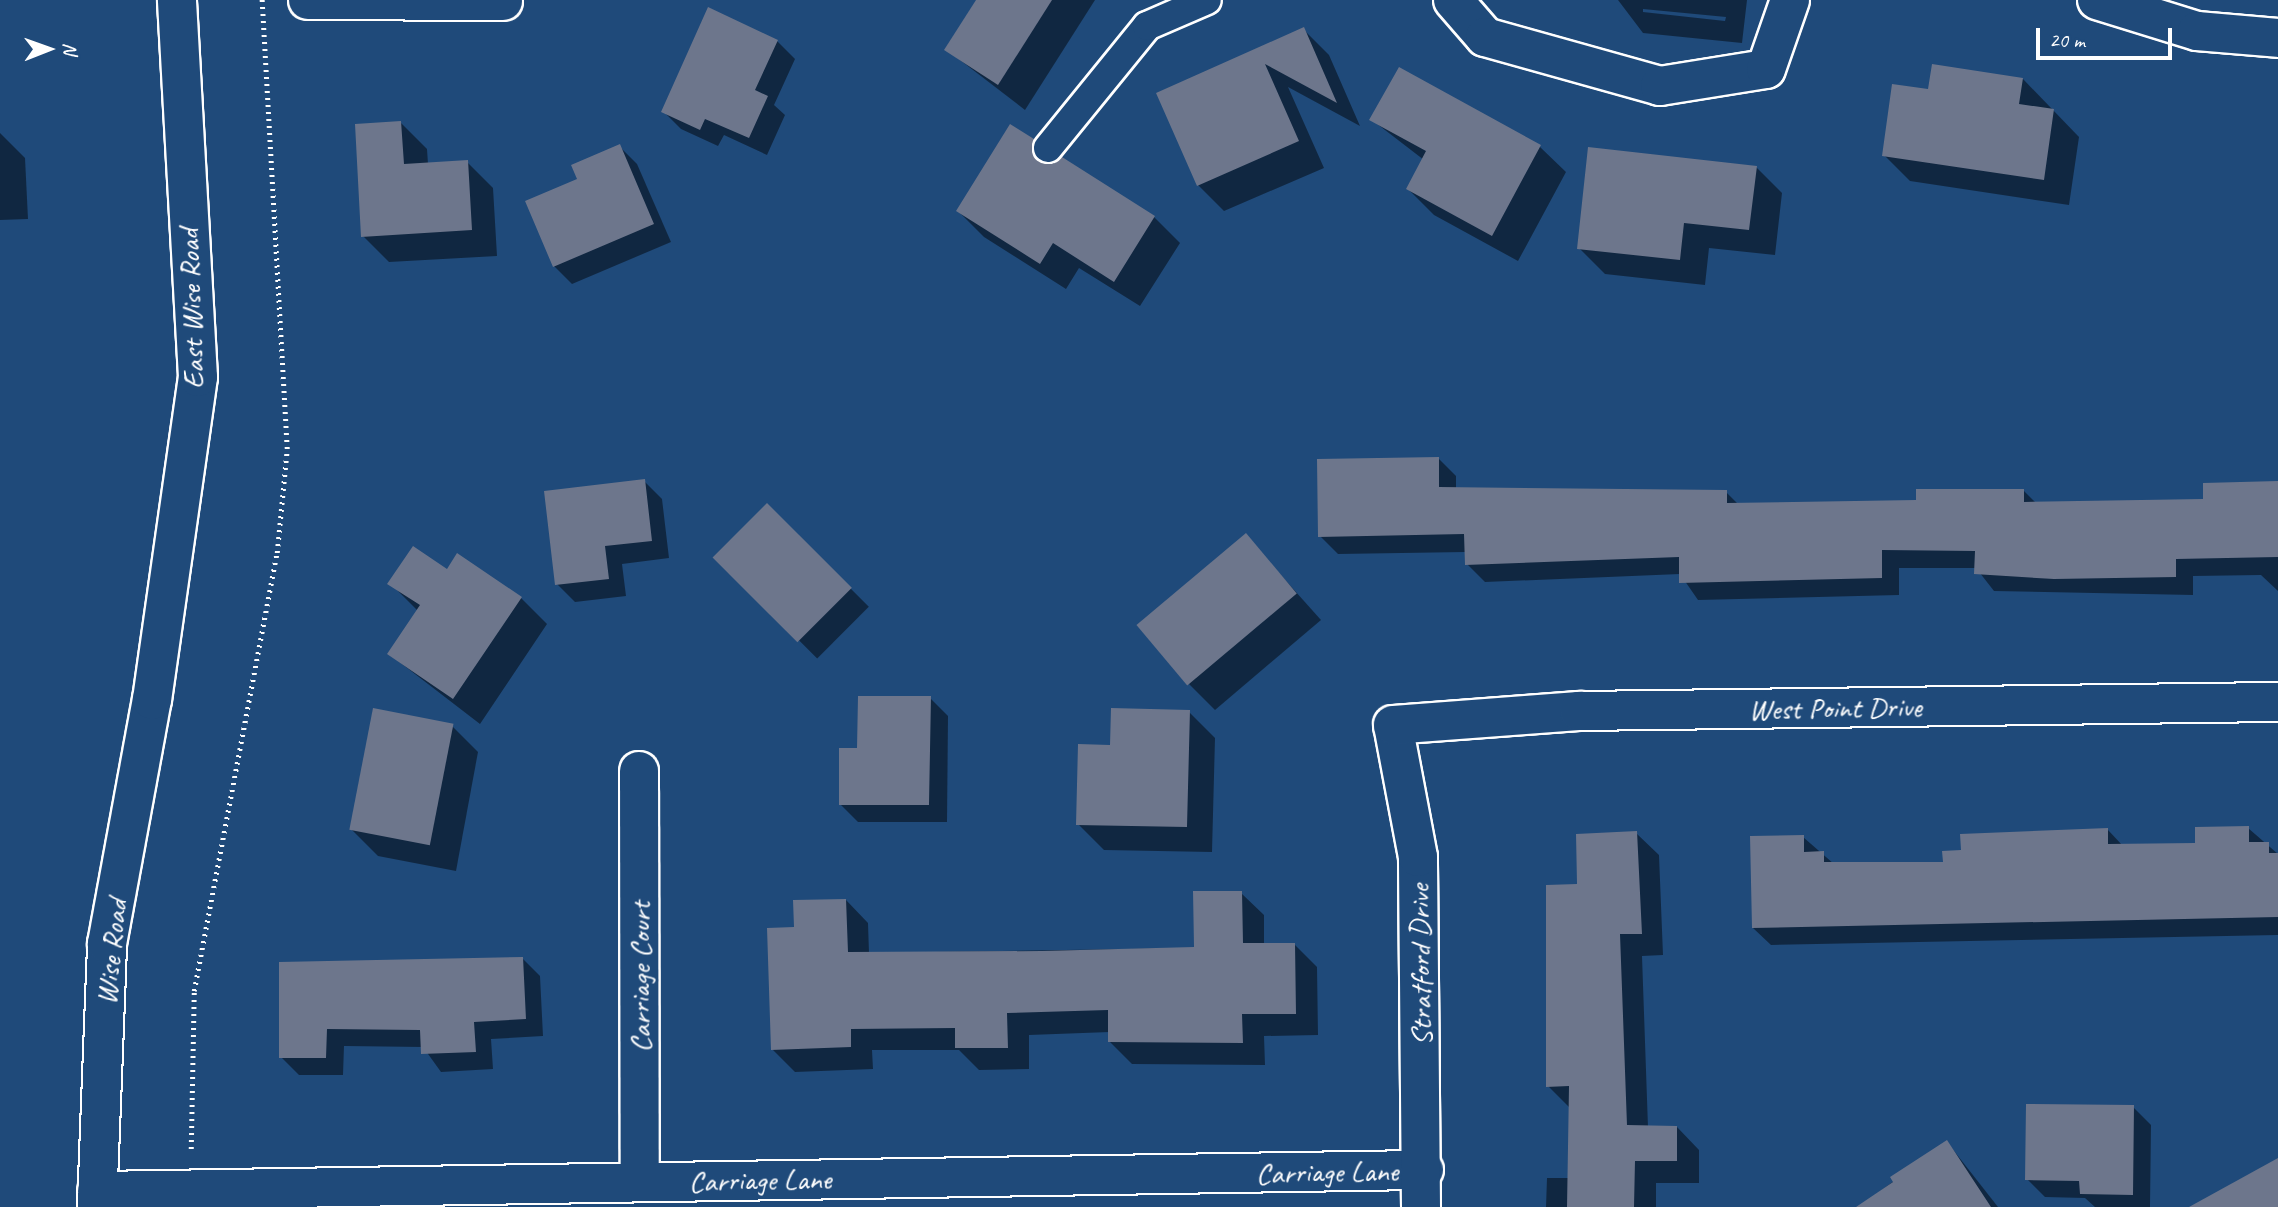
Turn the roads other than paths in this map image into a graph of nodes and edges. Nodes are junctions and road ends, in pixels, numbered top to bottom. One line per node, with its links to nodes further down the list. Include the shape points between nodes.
1 (177, 0): 10 (street, East Wise Road, via 198,377)
2 (309, 0): 7 (street)
3 (1207, 0): 9 (lane, via 1147,26)
4 (1453, 0): 5 (street, via 1485,37 1660,86 1766,69)
5 (1790, 0)
6 (2097, 0): 8 (street, via 2197,31)
7 (503, 1)
8 (2278, 38)
9 (1048, 148)
10 (152, 700): 16 (street, Wise Road, via 107,944)
11 (2278, 702): 12 (street, West Point Drive, via 1579,711)
12 (1393, 725): 15 (street, Stratford Drive, via 1418,857)
13 (639, 771): 14 (street, Carriage Court)
14 (640, 1182): 15 (street, Carriage Lane); 16 (street, Carriage Lane, via 191,1189)
15 (1423, 1189)
16 (97, 1199)

